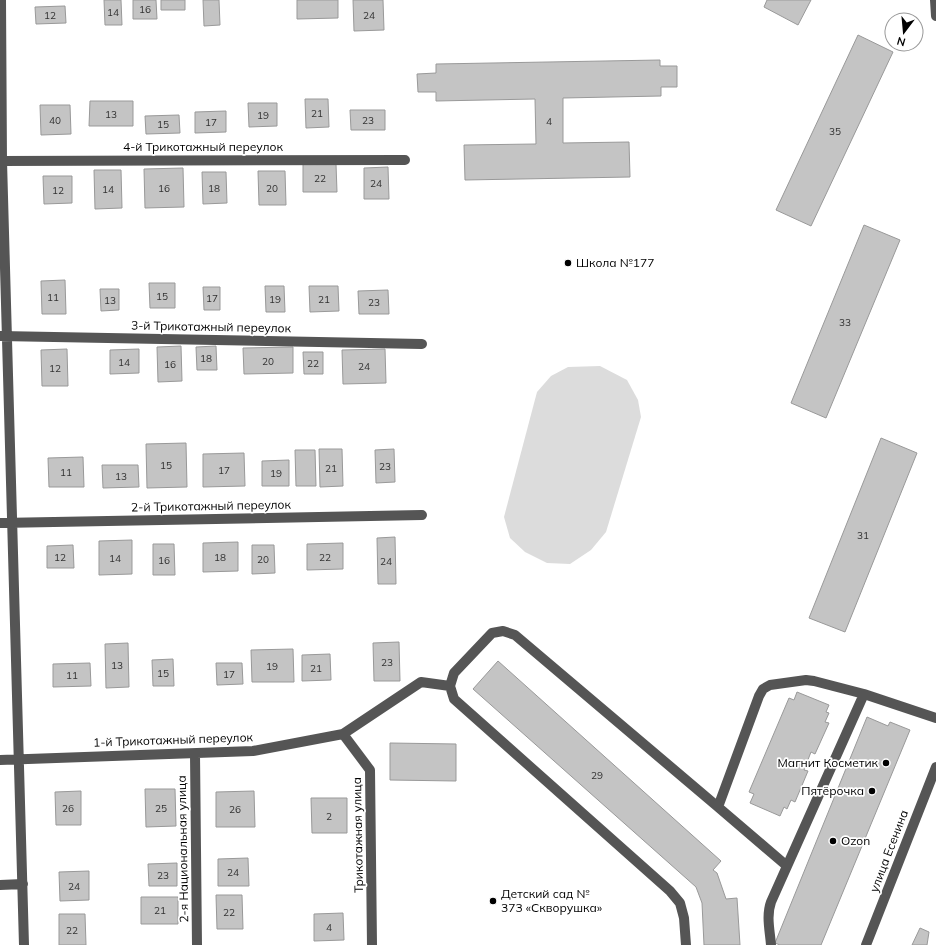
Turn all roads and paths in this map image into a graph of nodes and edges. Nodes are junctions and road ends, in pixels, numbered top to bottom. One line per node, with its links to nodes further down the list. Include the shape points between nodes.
1 (1, 0): 5 (street)
2 (935, 0): 3 (street)
3 (936, 16)
4 (405, 160): 5 (street, 4-й Трикотажный переулок)
5 (1, 161): 6 (street)
6 (3, 336): 7 (street, 3-й Трикотажный переулок); 9 (street)
7 (422, 344)
8 (422, 515): 9 (street, 2-й Трикотажный переулок)
9 (12, 522): 10 (street, 2-й Трикотажный переулок); 16 (street)
10 (0, 523)
11 (450, 686): 14 (street, 1-й Трикотажный переулок, via 421,682); 19 (street, via 454,673 492,633 503,631 515,635); 26 (street, via 454,698 670,891 680,903)
12 (864, 694): 13 (street); 19 (street, via 806,680 770,685 763,689); 20 (street)
13 (936, 718)
14 (343, 734): 15 (street, 1-й Трикотажный переулок, via 253,751); 25 (street, Трикотажная улица, via 370,770)
15 (195, 754): 16 (street, 1-й Трикотажный переулок); 24 (street, 2-я Национальная улица)
16 (19, 759): 17 (street, 1-й Трикотажный переулок); 21 (street)
17 (0, 760)
18 (936, 767): 28 (street, улица Есенина)
19 (718, 807): 20 (street)
20 (787, 866): 27 (street, via 768,909)
21 (23, 884): 22 (street); 23 (street)
22 (0, 885)
23 (24, 945)
24 (197, 945)
25 (372, 945)
26 (686, 945)
27 (771, 945)
28 (866, 945)

